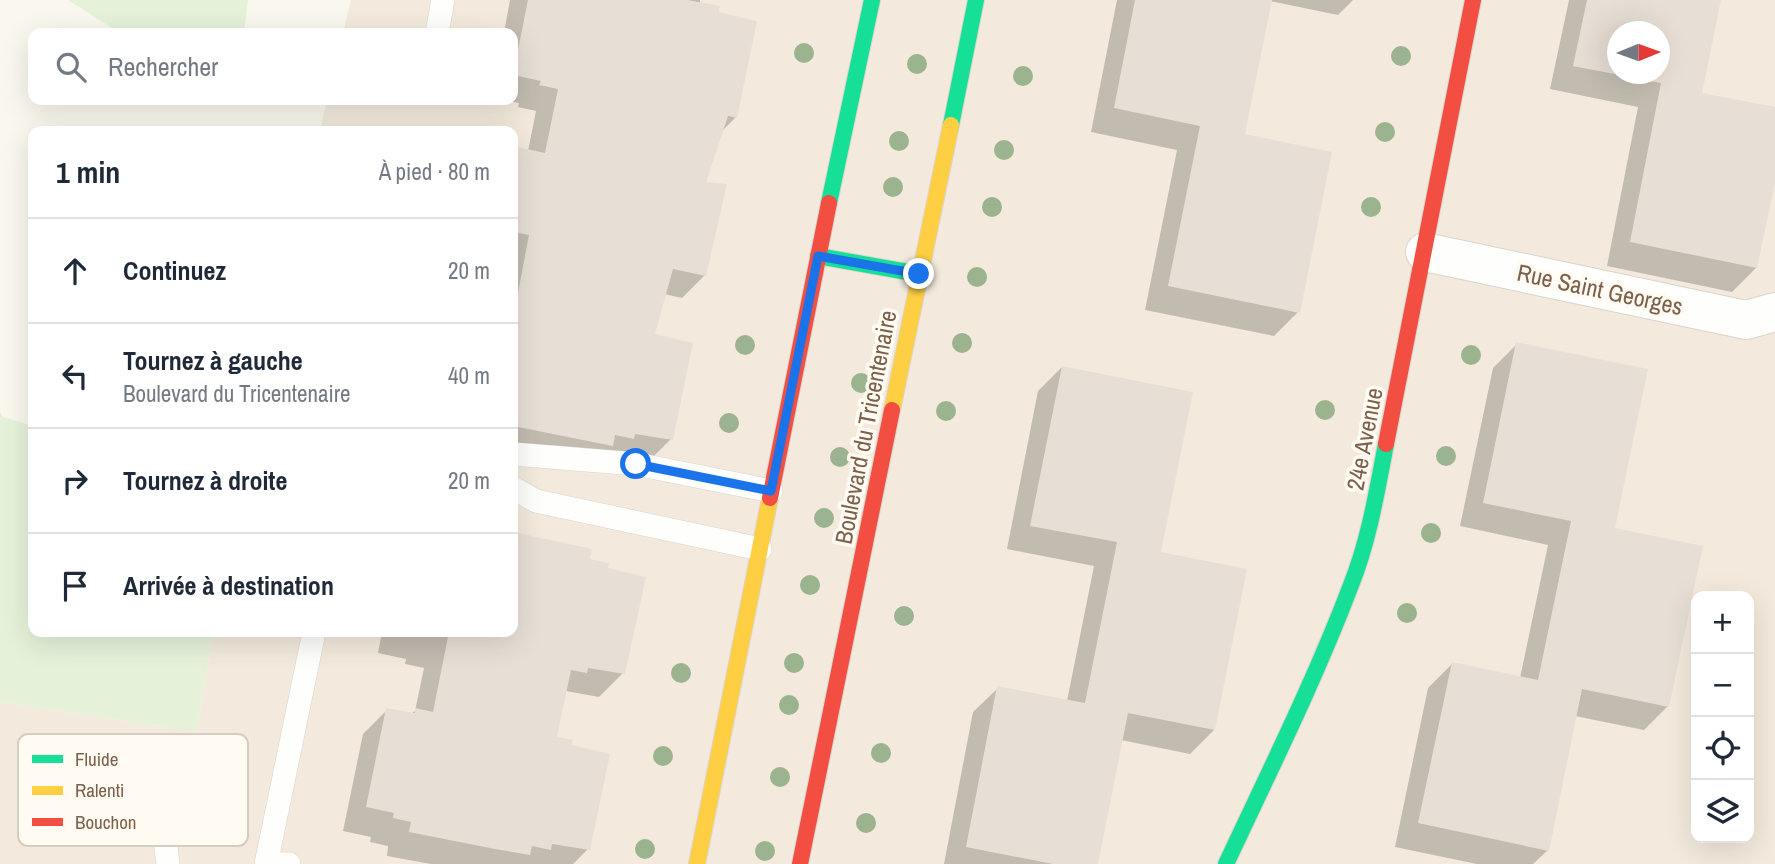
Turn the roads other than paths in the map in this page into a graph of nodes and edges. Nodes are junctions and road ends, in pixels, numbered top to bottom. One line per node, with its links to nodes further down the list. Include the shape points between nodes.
1 (443, 0): 5 (lane)
2 (872, 0): 7 (street)
3 (976, 0): 8 (street, Boulevard du Tricentenaire)
4 (1473, 0): 6 (street, 24e Avenue)
5 (438, 28)
6 (1425, 252): 9 (street, Rue Saint Georges, via 1746,320); 20 (street, 24e Avenue, via 1372,515 1352,583)
7 (818, 256): 8 (street); 12 (street)
8 (919, 274): 19 (street, Boulevard du Tricentenaire)
9 (1775, 312)
10 (518, 454): 12 (lane, via 636,464)
11 (518, 491): 13 (lane, via 536,501)
12 (771, 491): 13 (street)
13 (760, 549): 18 (street)
14 (313, 637): 17 (lane)
15 (165, 846): 16 (lane)
16 (167, 864)
17 (274, 864)
18 (697, 864)
19 (800, 864)
20 (1226, 864)

